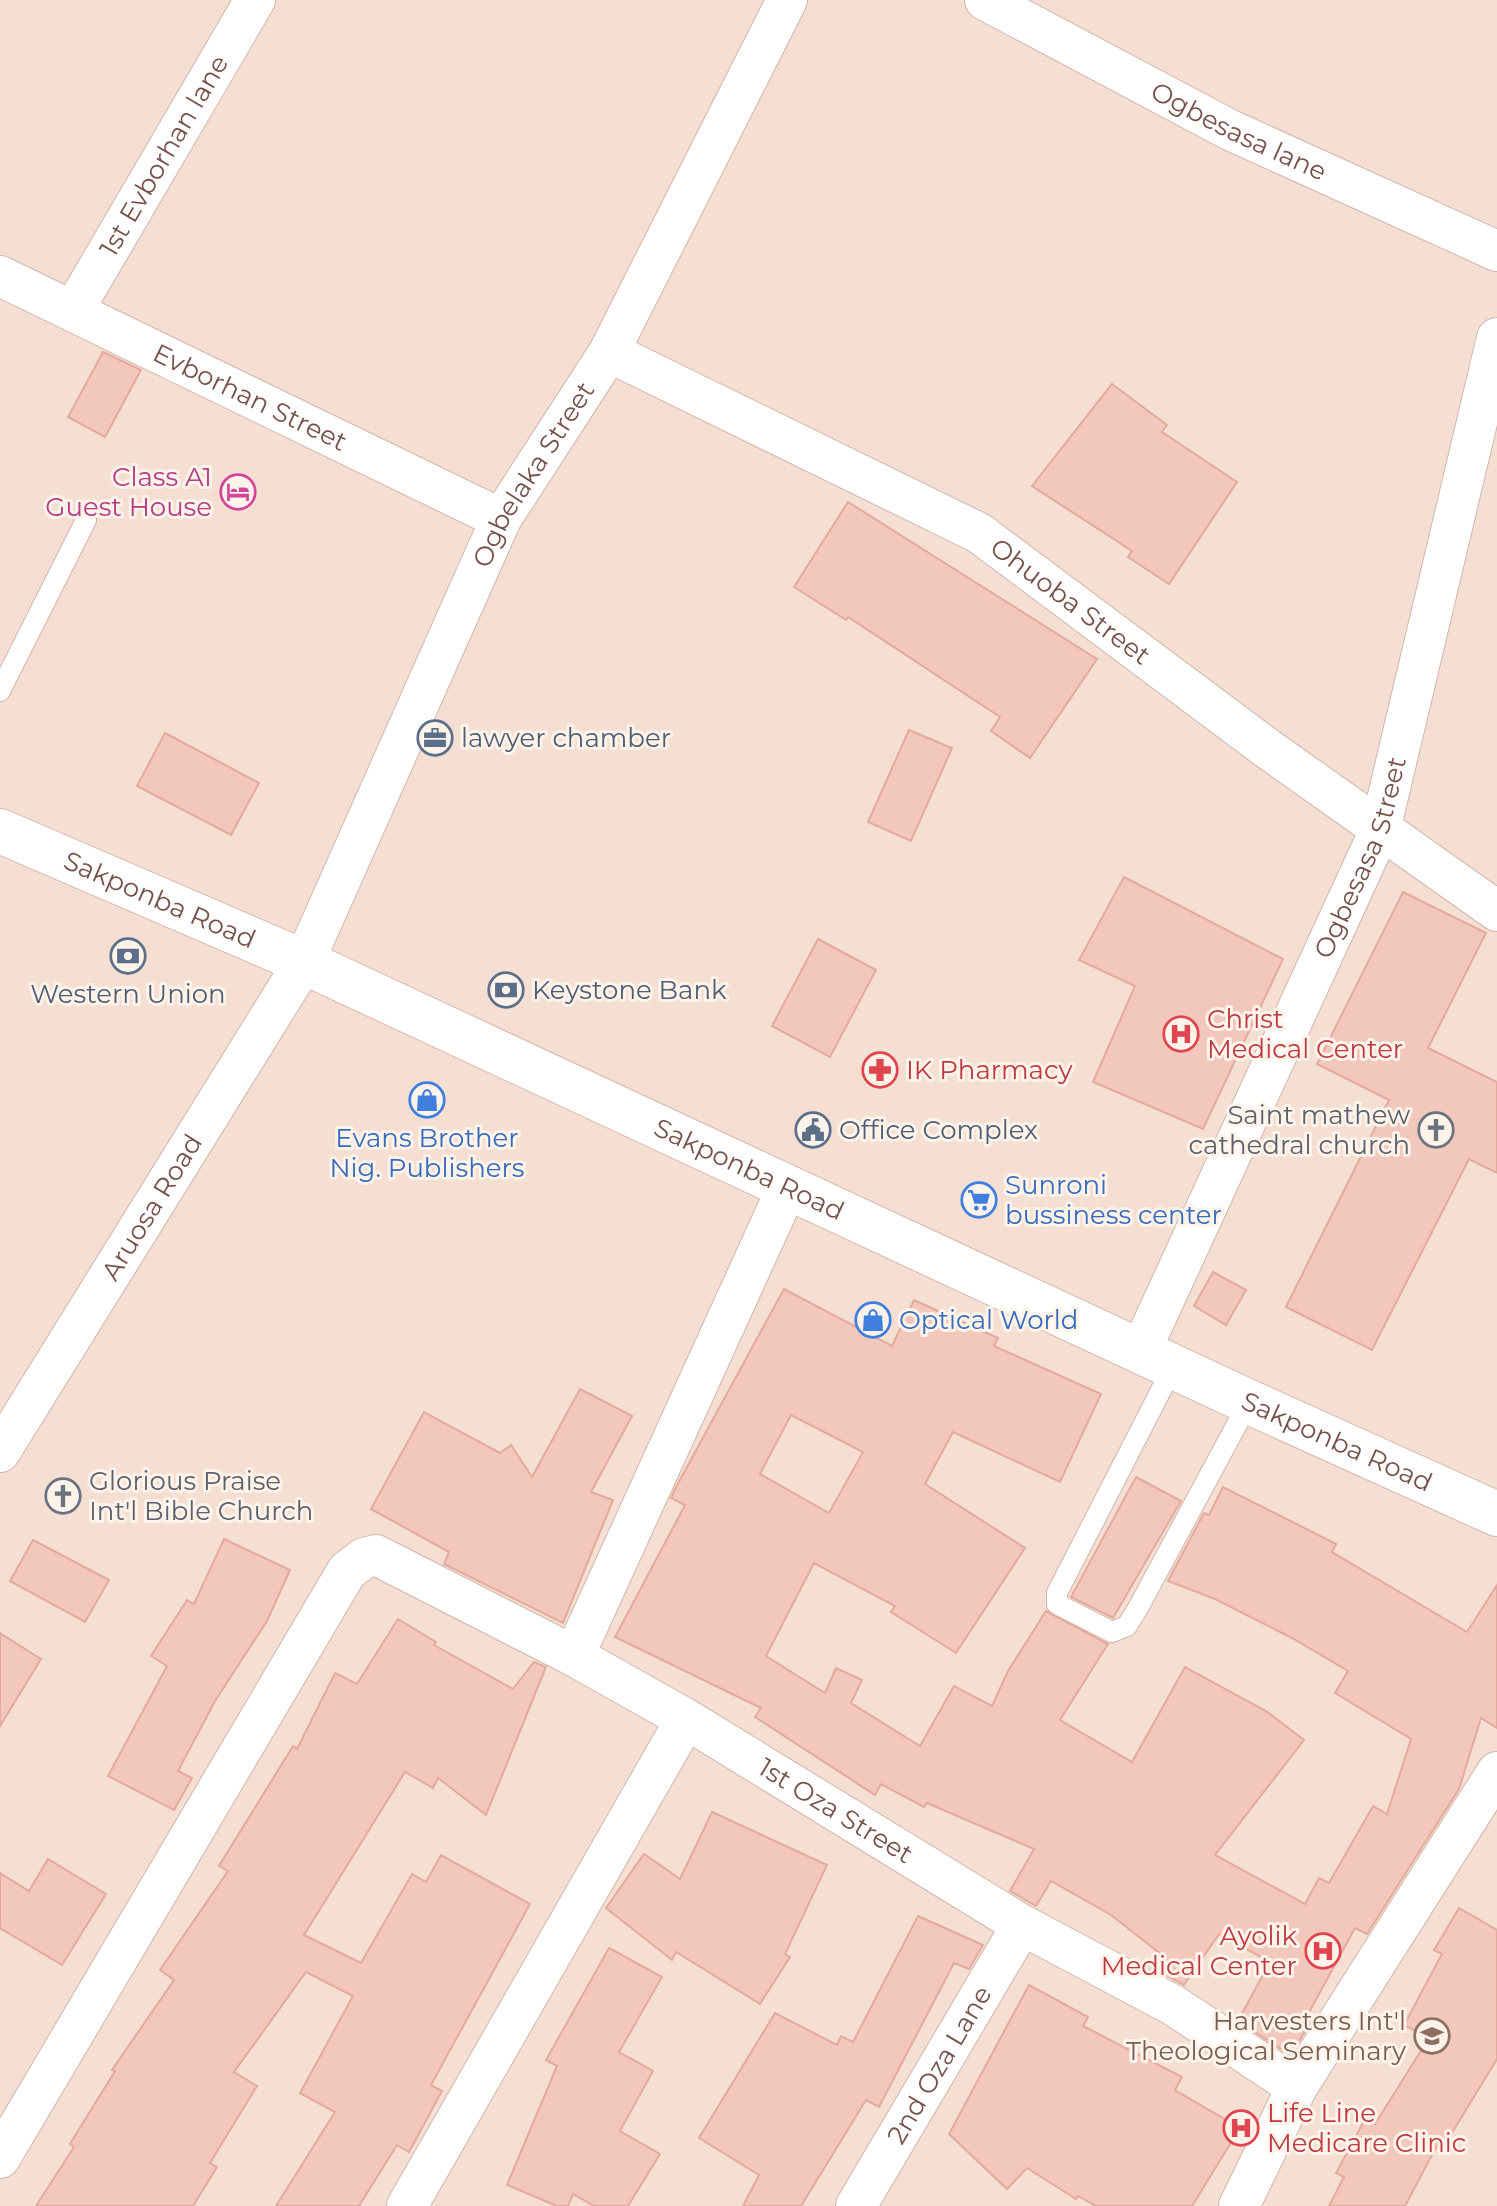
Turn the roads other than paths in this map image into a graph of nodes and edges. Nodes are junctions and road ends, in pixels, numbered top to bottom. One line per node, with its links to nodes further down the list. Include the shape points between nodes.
1 (255, 0): 6 (street, 1st Evborhan lane)
2 (787, 0): 8 (street, Ogbelaka Street)
3 (985, 0): 4 (street, Ogbesasa lane, via 1230,130)
4 (1497, 251)
5 (0, 276): 6 (street, Evborhan Street)
6 (73, 311): 9 (street, Evborhan Street)
7 (1497, 338): 12 (street, Ogbesasa Street)
8 (609, 352): 9 (street, Ogbelaka Street); 12 (street, Ohuoba Street, via 979,533)
9 (501, 519): 15 (street, Ogbelaka Street)
10 (86, 520): 11 (lane)
11 (0, 691)
12 (1380, 830): 14 (street, Ohuoba Street); 17 (street, Ogbesasa Street)
13 (0, 831): 15 (main road, Sakponba Road)
14 (1497, 911)
15 (304, 962): 16 (main road, Sakponba Road); 19 (street, Aruosa Road)
16 (788, 1186): 17 (main road, Sakponba Road); 21 (street)
17 (1158, 1357): 18 (main road, Sakponba Road); 18 (lane, via 1057,1593 1057,1604 1112,1632 1127,1626 1138,1608)
18 (1249, 1402): 20 (main road, Sakponba Road)
19 (0, 1452)
20 (1497, 1514)
21 (574, 1656): 22 (street, 1st Oza Street); 26 (street, 1st Oza Street, via 376,1555 347,1571)
22 (686, 1719): 24 (street, 1st Oza Street); 27 (street)
23 (1497, 1772): 25 (street)
24 (1022, 1925): 25 (street, 1st Oza Street, via 1173,2005); 28 (street, 2nd Oza Lane)
25 (1297, 2087): 29 (street)
26 (0, 2158)
27 (407, 2206)
28 (856, 2206)
29 (1239, 2206)

